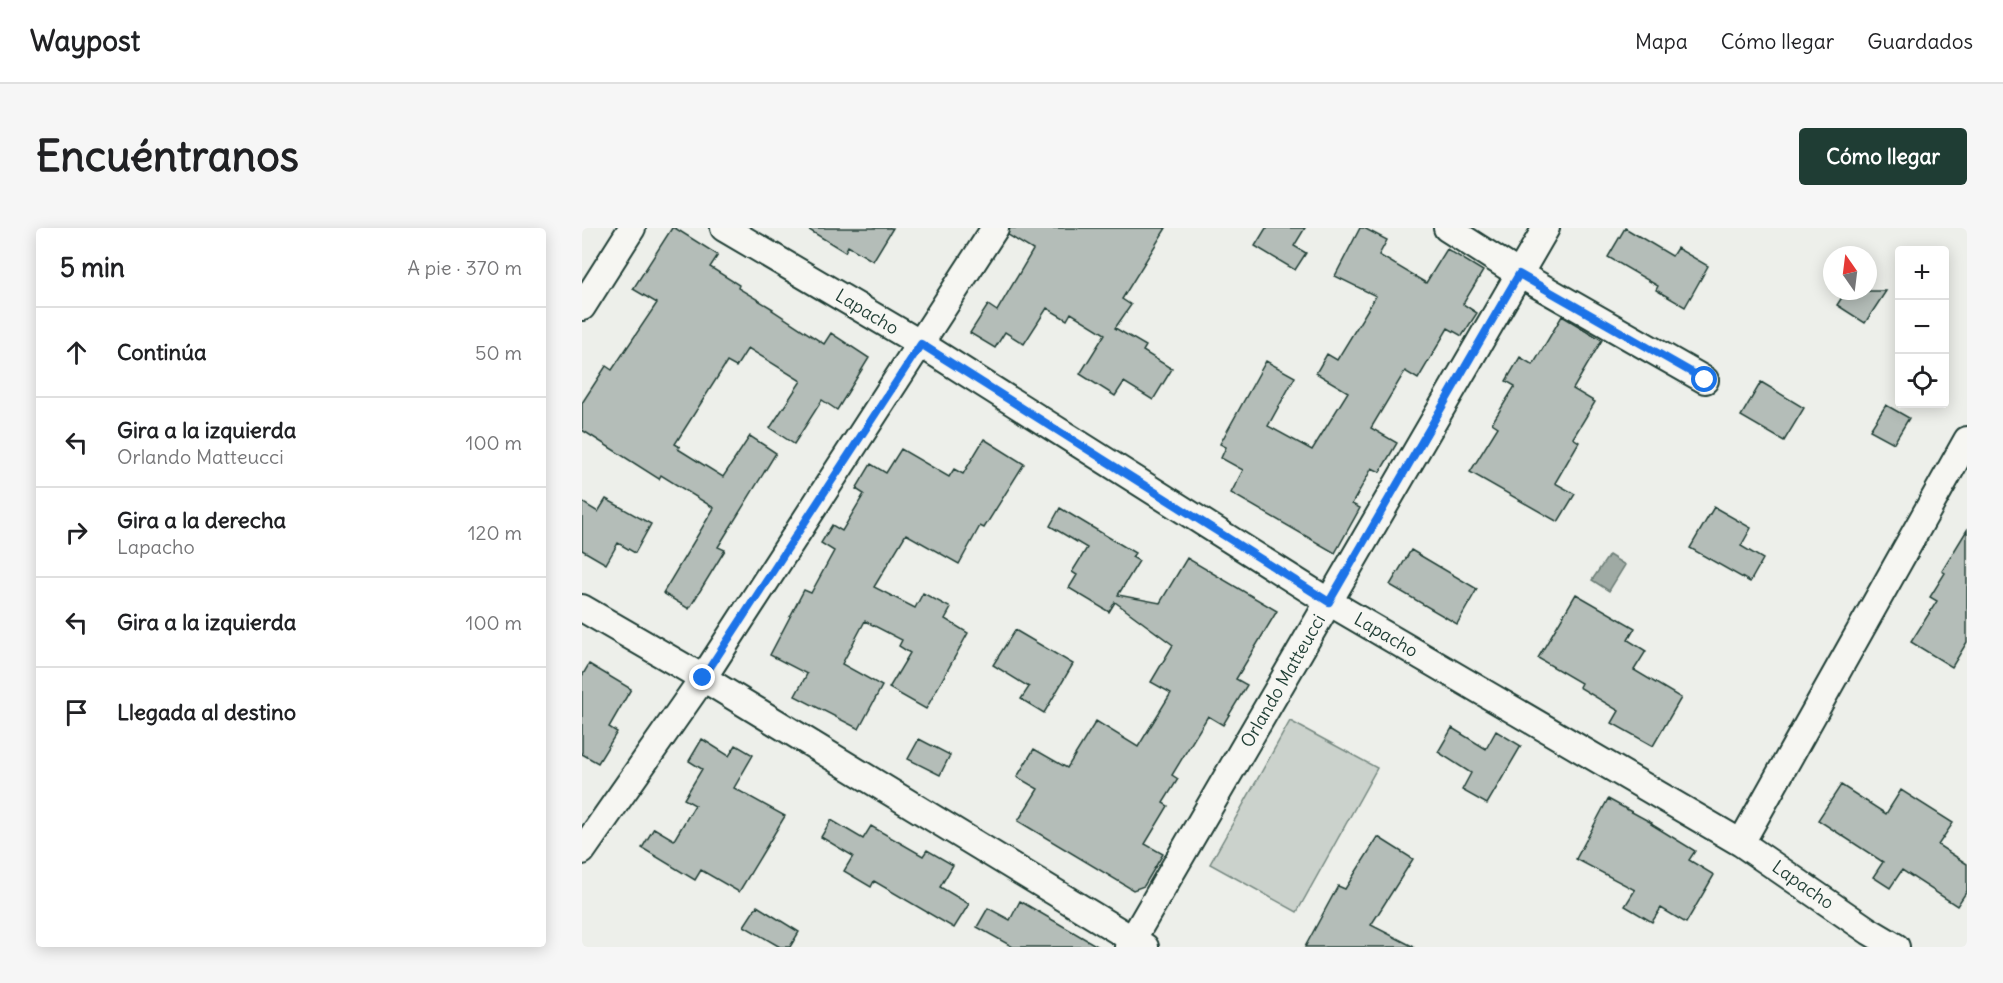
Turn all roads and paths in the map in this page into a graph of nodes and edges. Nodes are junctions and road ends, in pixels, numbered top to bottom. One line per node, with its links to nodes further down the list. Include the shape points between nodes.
1 (632, 228): 7 (street)
2 (724, 228): 8 (street, Lapacho)
3 (995, 228): 8 (street)
4 (1447, 228): 6 (street)
5 (1546, 228): 6 (street, Orlando Matteucci)
6 (1519, 274): 9 (street); 11 (street, Orlando Matteucci)
7 (582, 307)
8 (921, 344): 11 (street, Lapacho); 13 (street)
9 (1705, 380)
10 (1967, 440): 14 (street)
11 (1329, 602): 14 (street, Lapacho); 17 (street, Orlando Matteucci)
12 (582, 608): 13 (street)
13 (703, 678): 15 (street); 17 (street)
14 (1741, 843): 16 (street, Lapacho)
15 (582, 851)
16 (1864, 939): 18 (street, Lapacho)
17 (1135, 944)
18 (1896, 947)

